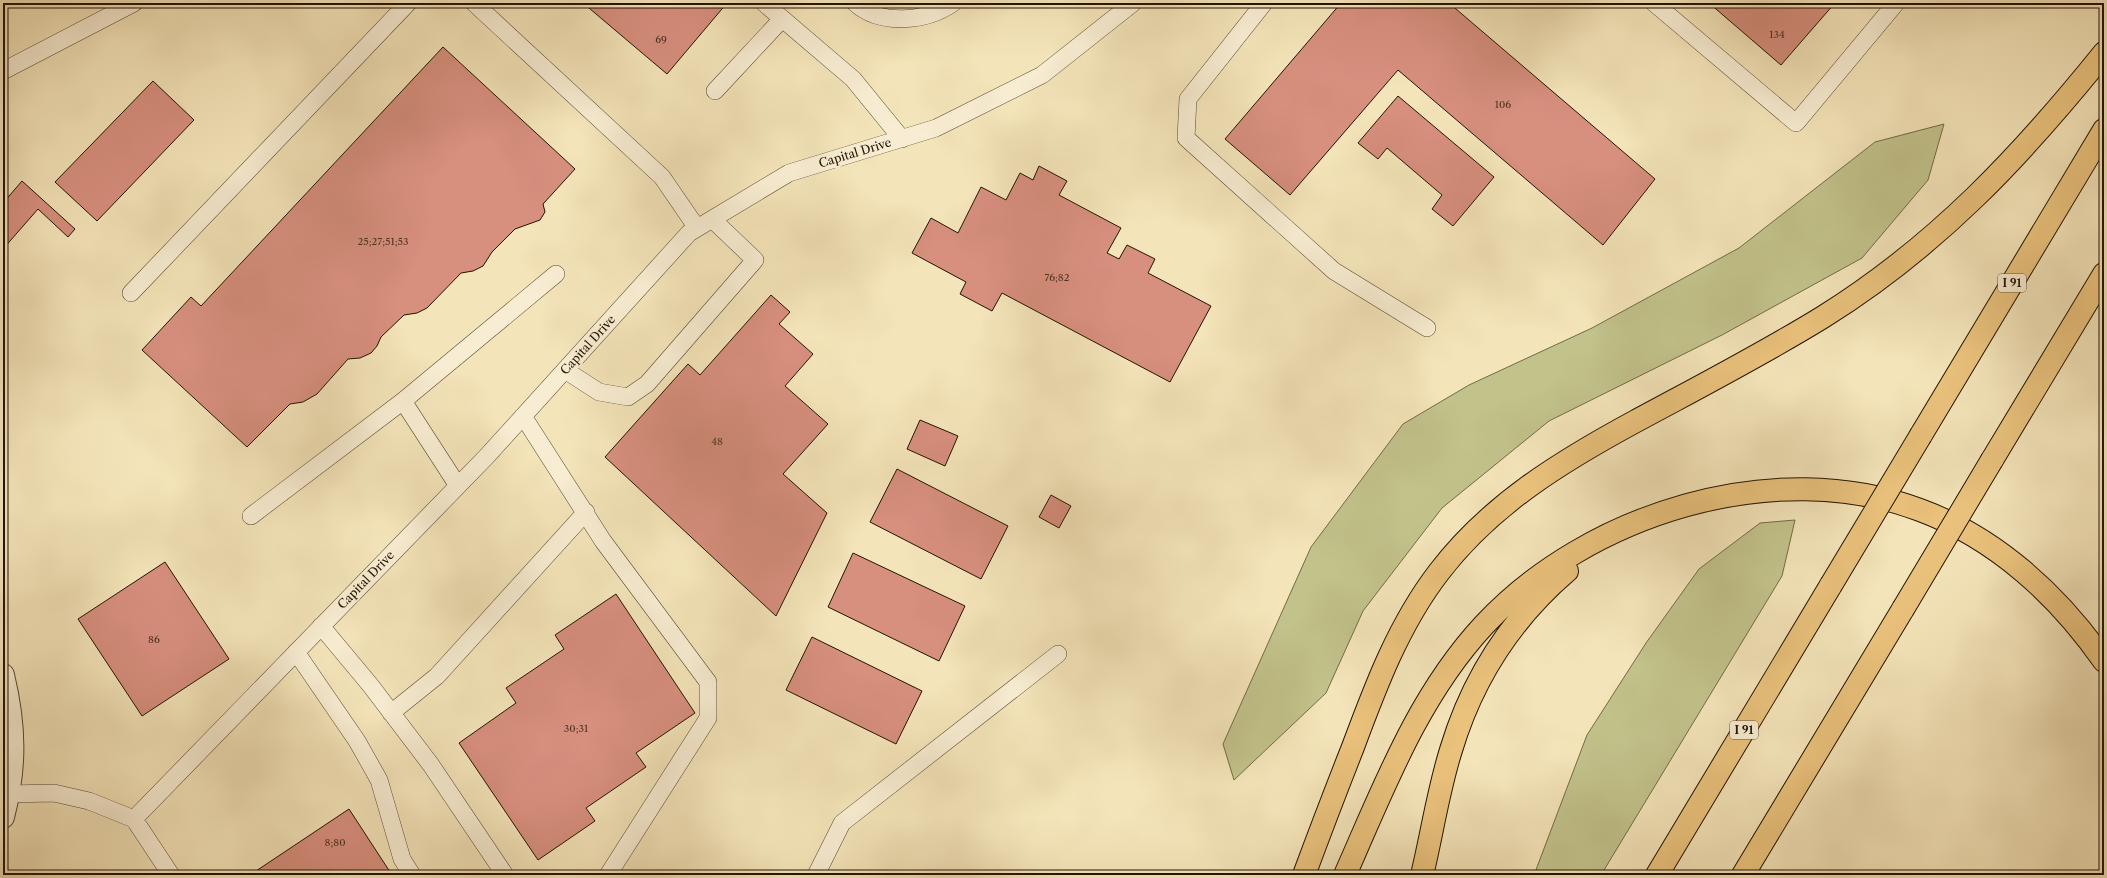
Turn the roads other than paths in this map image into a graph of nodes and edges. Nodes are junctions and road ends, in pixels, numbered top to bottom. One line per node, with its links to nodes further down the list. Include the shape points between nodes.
1 (134, 3): 13 (lane)
2 (408, 3): 21 (lane)
3 (474, 3): 18 (lane, via 662,177)
4 (764, 3): 11 (lane)
5 (855, 3): 6 (lane, via 862,9 888,19 921,17 945,9)
6 (953, 3)
7 (1133, 3): 16 (lane, Capital Drive, via 1042,74 936,128)
8 (1264, 3): 22 (lane, via 1188,99 1186,138 1334,271)
9 (1654, 3): 10 (lane, via 1796,123)
10 (1896, 3)
11 (782, 19): 14 (lane); 16 (lane, via 853,79)
12 (2104, 53): 44 (highway, via 1998,177 1892,268 1817,320 1549,471 1524,488 1480,527 1440,570 1394,645 1370,700)
13 (3, 71)
14 (715, 92)
15 (2104, 130): 47 (highway, I 91, bridge)
16 (902, 139): 17 (lane, Capital Drive, via 789,173)
17 (712, 219): 18 (lane, Capital Drive); 23 (lane, via 755,260 647,384 628,397 599,392)
18 (697, 228): 23 (lane, Capital Drive, via 689,233)
19 (556, 274): 24 (lane)
20 (2104, 274): 48 (highway, bridge)
21 (131, 293)
22 (1427, 328)
23 (564, 370): 25 (lane, Capital Drive)
24 (402, 401): 26 (lane); 29 (lane)
25 (523, 416): 26 (lane, Capital Drive); 28 (lane)
26 (458, 486): 30 (lane, Capital Drive)
27 (1715, 498): 33 (highway, via 1779,489 1807,490 1867,496 1919,509 1985,543 2023,572 2054,599); 45 (highway, via 1657,514 1591,542 1535,579 1486,622 1448,668 1419,714); 46 (highway, via 1658,516 1596,549 1547,588 1507,635 1479,681 1459,726 1445,774)
28 (586, 512): 35 (lane, via 438,676); 42 (lane, via 603,541 708,682 708,718)
29 (251, 516)
30 (321, 626): 31 (lane, Capital Drive); 35 (lane)
31 (296, 652): 38 (lane, Capital Drive); 40 (lane, via 357,741 379,780 402,859)
32 (1058, 654): 43 (lane, via 842,823)
33 (2101, 658)
34 (3, 675): 36 (street, via 13,734)
35 (391, 712): 41 (lane, via 431,764)
36 (9, 794): 37 (street); 38 (lane, via 54,792 89,801)
37 (3, 817)
38 (134, 818): 39 (lane)
39 (171, 875)
40 (412, 875)
41 (505, 875)
42 (608, 875)
43 (816, 875)
44 (1304, 875)
45 (1345, 875)
46 (1422, 875)
47 (1657, 875)
48 (1743, 875)

